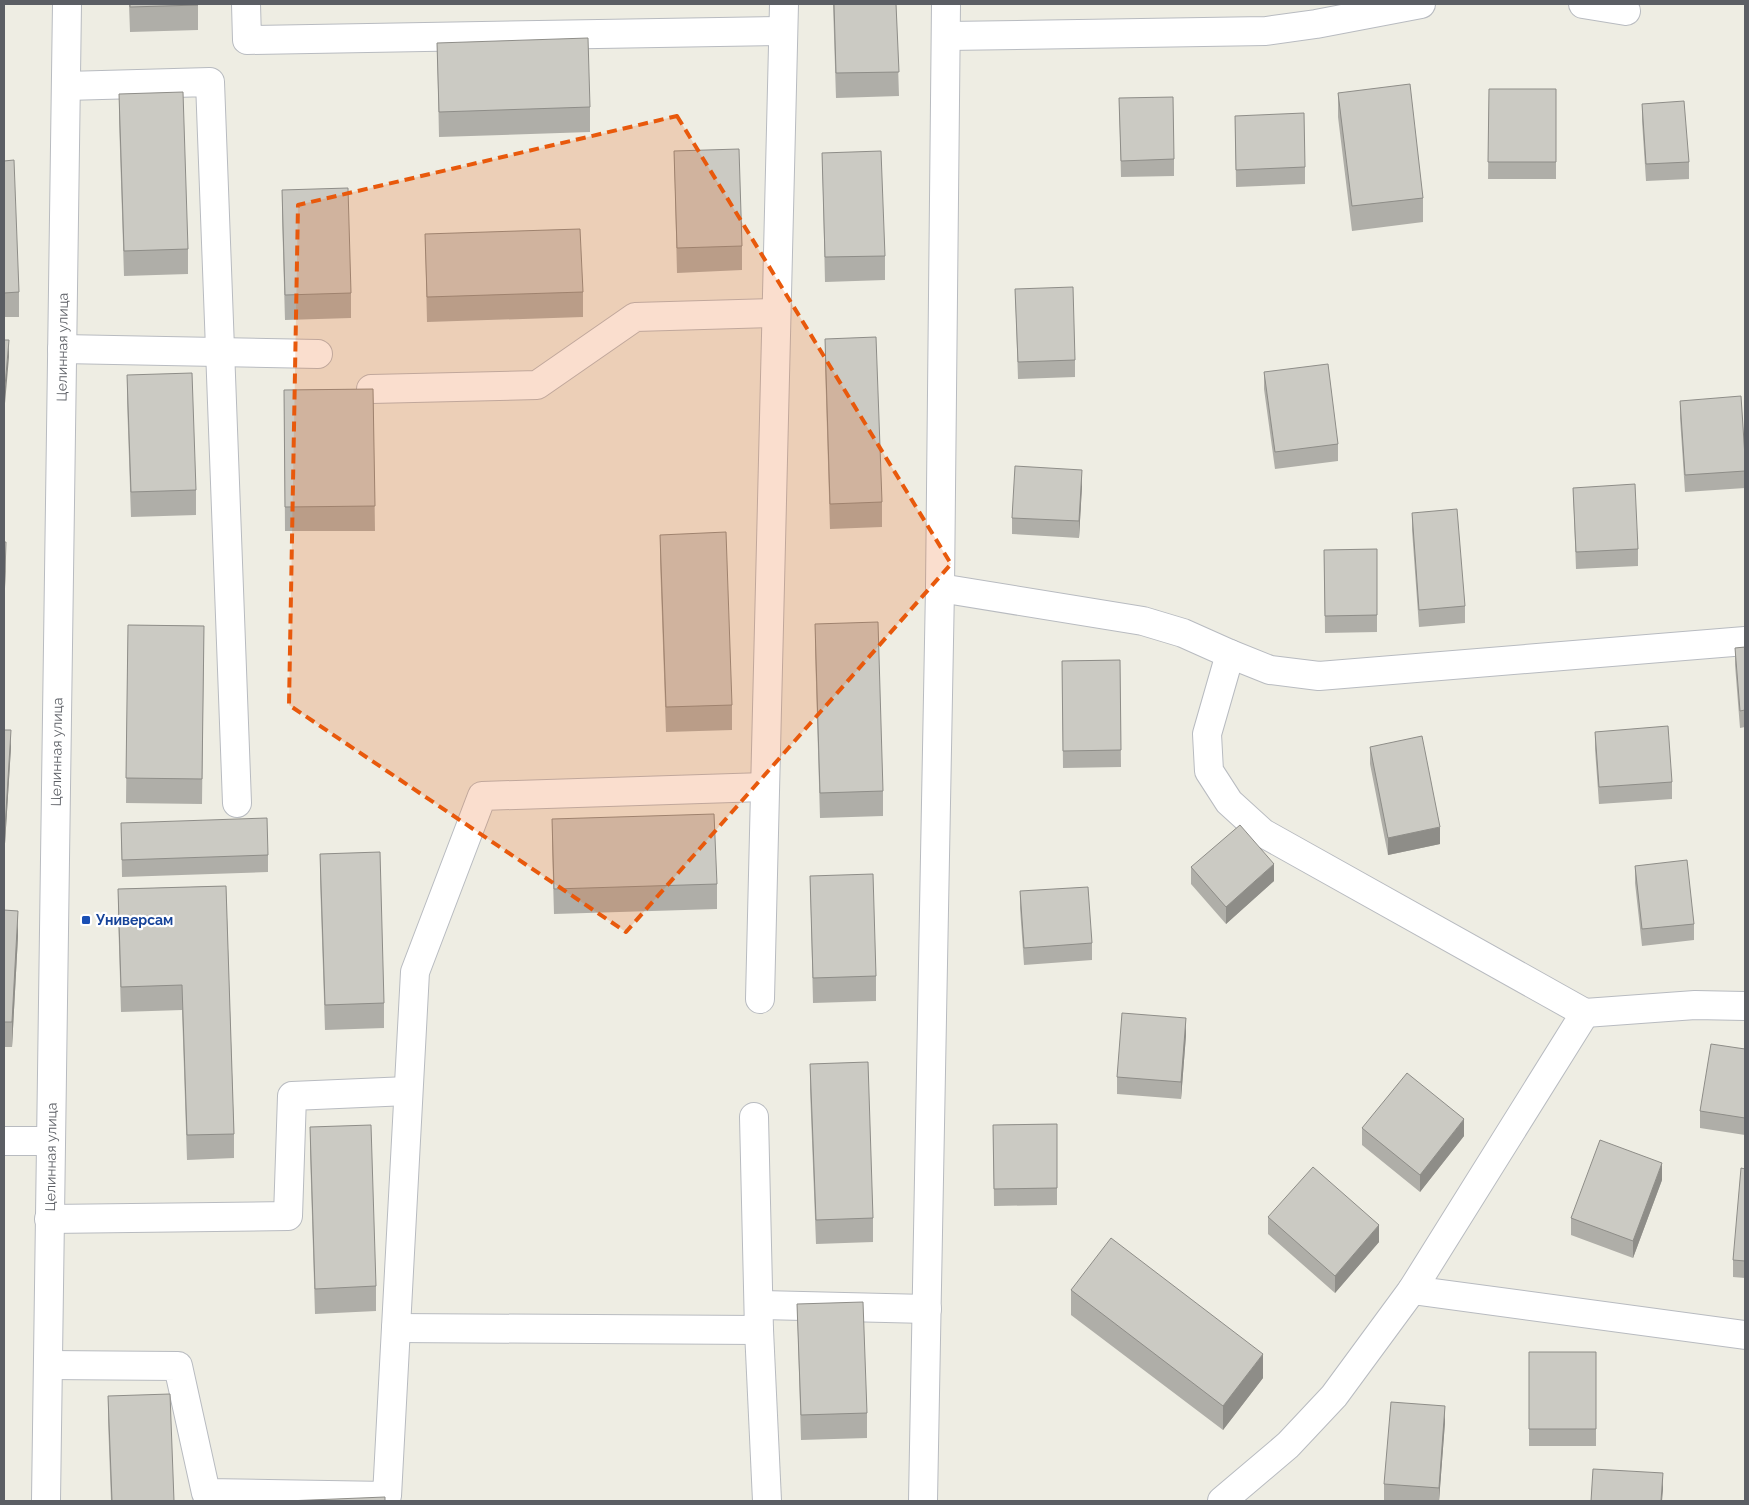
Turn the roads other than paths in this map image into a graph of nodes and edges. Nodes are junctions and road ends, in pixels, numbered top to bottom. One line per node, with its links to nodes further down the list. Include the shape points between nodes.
1 (67, 4): 10 (street, Целинная улица)
2 (246, 4): 8 (street, via 247,40)
3 (784, 4): 8 (street)
4 (946, 4): 9 (street)
5 (1420, 4): 9 (street, via 1266,31)
6 (1584, 4): 7 (street)
7 (1626, 11)
8 (783, 32): 11 (street)
9 (947, 36): 16 (street)
10 (66, 86): 12 (street, Целинная улица); 13 (street, via 210,82)
11 (776, 313): 15 (street, via 635,317 537,385); 19 (street)
12 (62, 349): 13 (street); 27 (street, Целинная улица)
13 (220, 352): 14 (street); 20 (street)
14 (318, 354)
15 (371, 389)
16 (940, 588): 18 (street, via 1143,621 1183,633); 30 (street)
17 (1745, 641): 18 (street, via 1320,676 1270,670)
18 (1230, 654): 23 (street, via 1207,734 1209,771 1230,802 1263,833)
19 (765, 787): 21 (street); 24 (street, via 482,796 415,972)
20 (237, 803)
21 (760, 999)
22 (1745, 1006): 23 (street, via 1695,1005)
23 (1585, 1013): 29 (street)
24 (408, 1091): 28 (street, via 292,1096 288,1216); 32 (street)
25 (754, 1117): 31 (street)
26 (4, 1140): 27 (street)
27 (50, 1141): 28 (street, Целинная улица)
28 (49, 1219): 34 (street, Целинная улица)
29 (1412, 1290): 33 (street); 38 (street, via 1334,1396 1288,1445)
30 (927, 1309): 31 (street); 37 (street)
31 (759, 1317): 32 (street); 36 (street)
32 (396, 1328): 34 (street, via 387,1496 206,1493 178,1366)
33 (1745, 1335)
34 (48, 1365): 35 (street, Целинная улица)
35 (46, 1501)
36 (767, 1501)
37 (923, 1501)
38 (1222, 1501)

